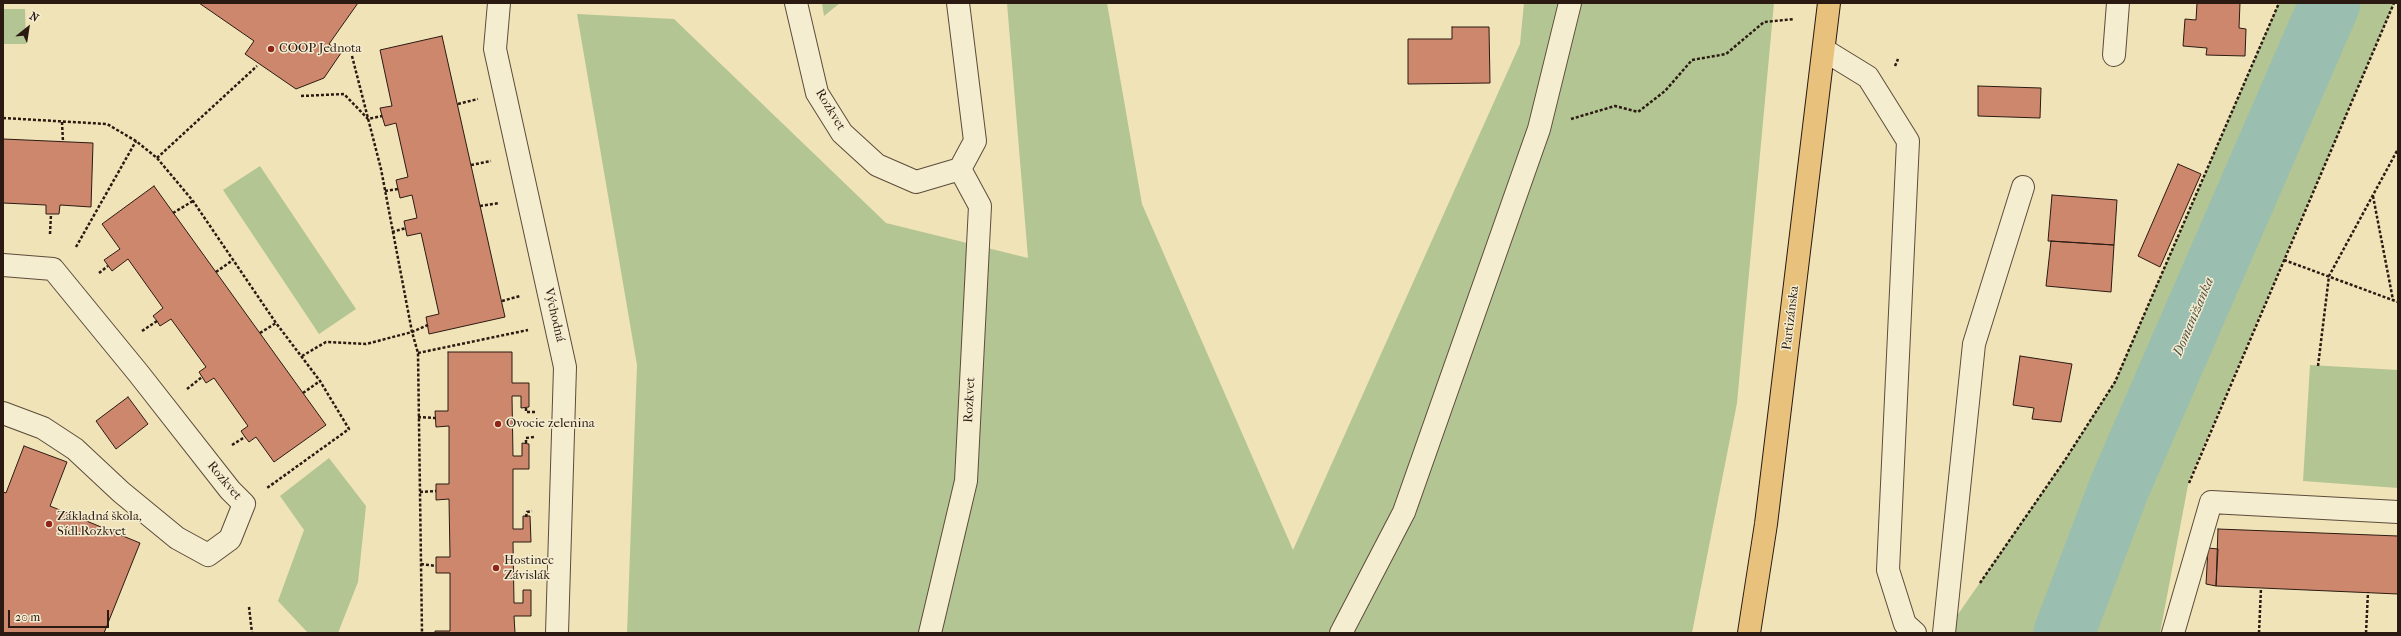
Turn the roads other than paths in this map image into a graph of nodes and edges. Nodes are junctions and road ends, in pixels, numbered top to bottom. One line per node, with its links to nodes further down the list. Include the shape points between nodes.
1 (499, 3): 14 (street, Východná, via 495,49 566,367)
2 (796, 3): 9 (street, Rozkvet, via 816,92 842,133 877,165 916,182)
3 (958, 3): 9 (street, via 975,141)
4 (1570, 3): 16 (street, via 1538,129 1404,512)
5 (1829, 3): 7 (main road, Partizánska)
6 (2118, 3): 8 (street)
7 (1824, 50): 17 (main road, Partizánska, via 1766,524); 18 (street, via 1868,78 1908,141 1888,570 1905,624)
8 (2114, 55)
9 (960, 169): 15 (street, Rozkvet, via 980,206 966,481)
10 (2022, 187): 19 (street, via 1974,344)
11 (3, 265): 12 (street, Rozkvet, via 53,269 230,490 244,504 230,539 208,555 177,538 121,492 75,449 43,428)
12 (3, 413)
13 (2398, 512): 20 (street, via 2211,502)
14 (557, 633)
15 (930, 633)
16 (1341, 633)
17 (1749, 633)
18 (1915, 633)
19 (1944, 633)
20 (2173, 633)

